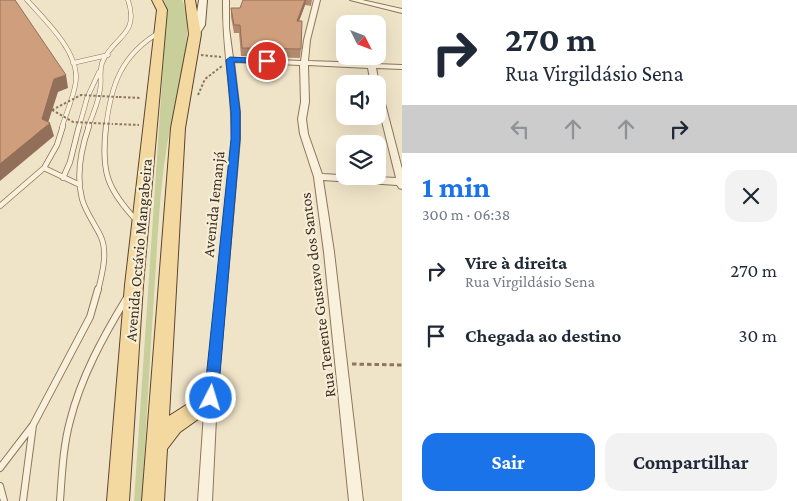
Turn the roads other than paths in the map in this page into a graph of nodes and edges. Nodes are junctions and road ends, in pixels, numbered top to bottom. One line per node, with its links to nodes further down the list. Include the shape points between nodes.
1 (27, 0): 15 (lane, via 63,45)
2 (128, 0): 12 (lane, via 132,7 132,23)
3 (190, 0): 11 (main road, Avenida Octávio Mangabeira)
4 (203, 0): 11 (street, via 200,25)
5 (226, 0): 13 (street, Avenida Iemanjá)
6 (317, 0): 14 (street, Rua Tenente Gustavo dos Santos)
7 (353, 0): 9 (street)
8 (160, 3): 10 (main road, Avenida Octávio Mangabeira)
9 (402, 11)
10 (160, 32): 31 (main road, Avenida Octávio Mangabeira); 31 (lane, via 136,48 124,63 111,94 104,142 107,179 112,193)
11 (195, 34): 35 (main road, Avenida Octávio Mangabeira, via 178,128)
12 (108, 55): 15 (lane); 18 (lane)
13 (228, 59): 14 (street); 33 (street, Avenida Iemanjá, via 236,112 236,139)
14 (304, 62): 16 (street); 26 (street, Rua Tenente Gustavo dos Santos, via 302,119)
15 (73, 63): 25 (lane, via 76,79 68,109)
16 (371, 66): 17 (street); 19 (street)
17 (402, 67)
18 (100, 71): 21 (lane, via 92,85); 22 (lane, via 101,84)
19 (374, 75)
20 (386, 122): 28 (street)
21 (74, 145): 22 (lane); 23 (lane)
22 (83, 145): 24 (lane)
23 (72, 159): 24 (lane); 27 (lane)
24 (80, 160): 29 (lane)
25 (44, 168): 27 (lane); 30 (lane)
26 (318, 177): 28 (street); 44 (street, Rua Tenente Gustavo dos Santos)
27 (63, 178): 29 (lane)
28 (402, 183)
29 (80, 185): 34 (lane, via 88,214 102,236 104,250 98,287 90,317)
30 (0, 206)
31 (140, 225): 32 (main road, Avenida Octávio Mangabeira)
32 (134, 285): 40 (lane, via 91,363 75,403 65,443); 41 (main road, Avenida Octávio Mangabeira)
33 (211, 398): 35 (main road, via 173,425); 43 (street, Avenida Iemanjá)
34 (33, 425): 36 (lane); 39 (lane)
35 (156, 446): 42 (main road, Avenida Octávio Mangabeira)
36 (0, 468)
37 (0, 486): 38 (lane)
38 (4, 501)
39 (23, 501)
40 (60, 501)
41 (118, 501)
42 (153, 501)
43 (205, 501)
44 (356, 501)

